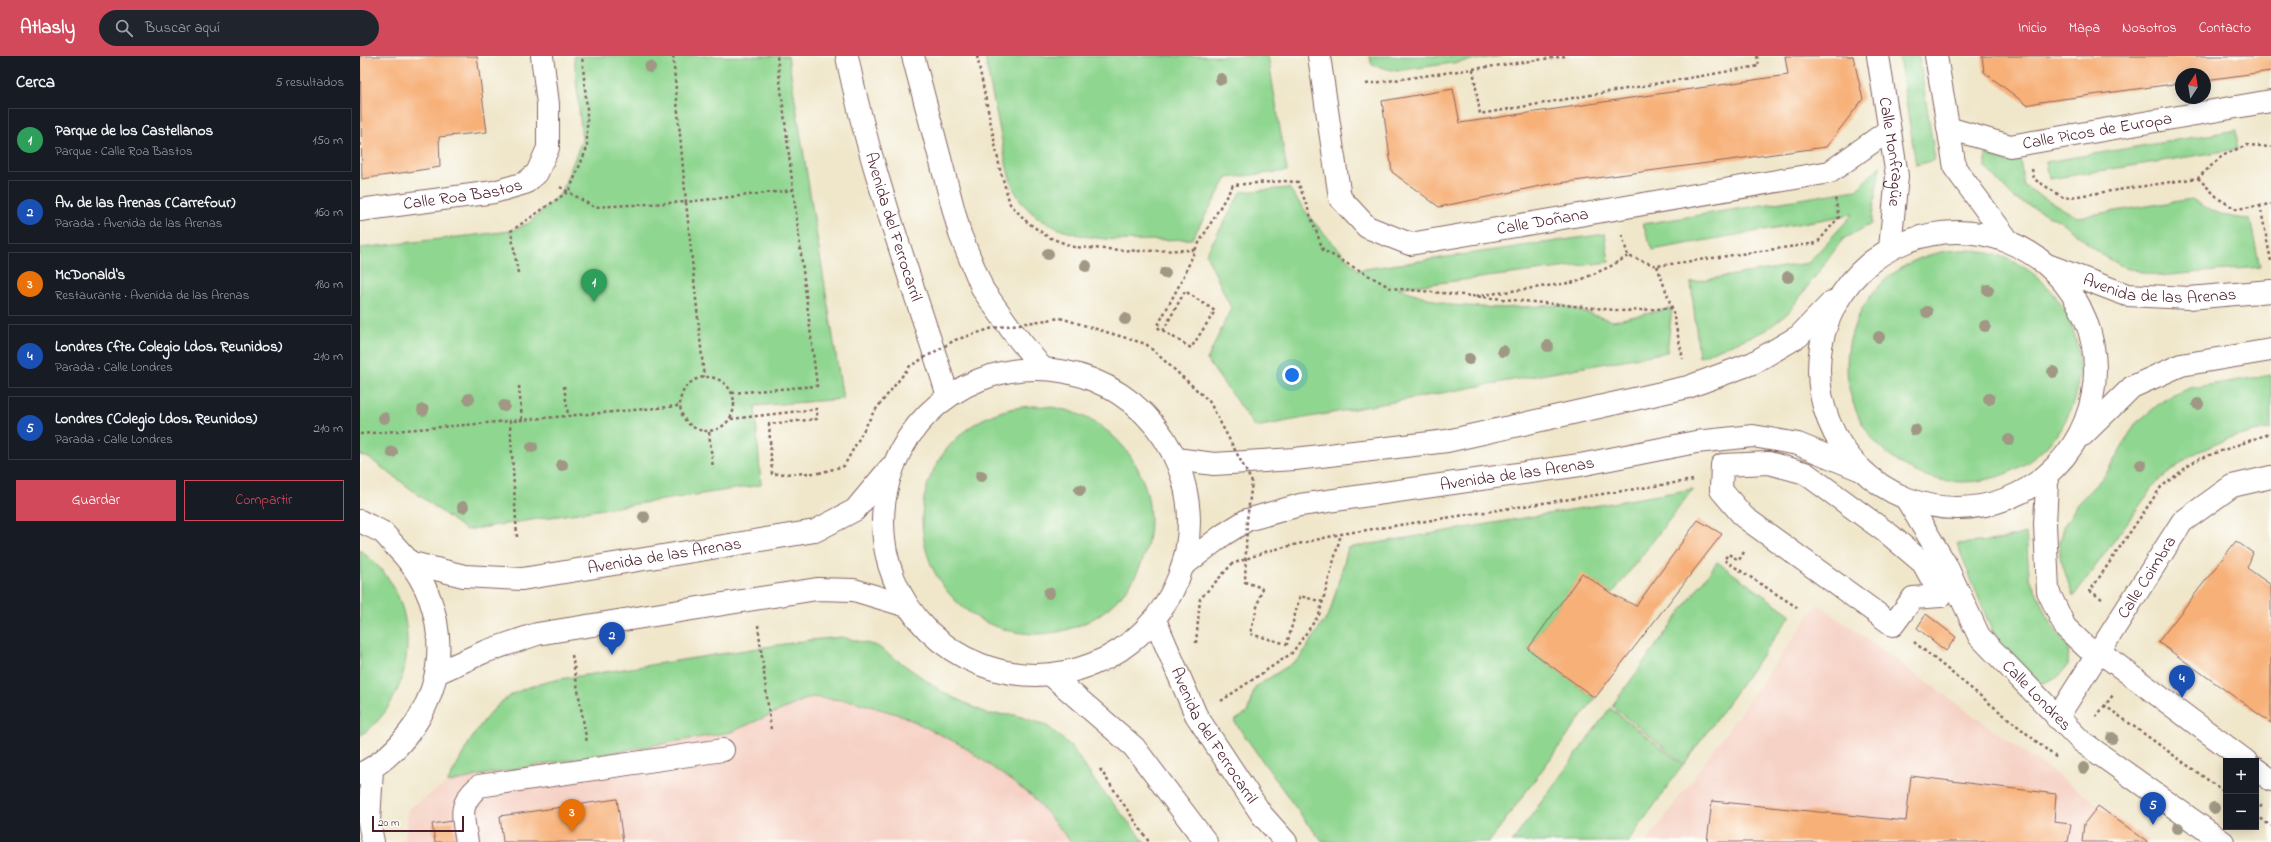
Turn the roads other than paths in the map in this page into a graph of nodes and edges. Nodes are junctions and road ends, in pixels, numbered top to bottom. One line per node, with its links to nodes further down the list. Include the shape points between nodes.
1 (542, 56): 10 (main road, Calle Roa Bastos, via 548,104 548,148 537,173 525,183 494,192)
2 (847, 56): 18 (main road, Avenida del Ferrocarril, via 883,196)
3 (914, 56): 17 (main road, via 960,234 983,290)
4 (1319, 56): 9 (main road, Calle Doñana, via 1340,198 1367,227 1410,244 1830,172)
5 (1878, 56): 9 (main road, Calle Monfragüe)
6 (1936, 56): 8 (main road)
7 (2271, 101): 8 (main road, Calle Picos de Europa, via 2010,146)
8 (1948, 128): 11 (main road, via 1955,168)
9 (1889, 130): 12 (main road, Calle Monfragüe, via 1897,176)
10 (360, 210)
11 (2008, 240): 12 (main road, via 1968,231 1928,234); 13 (main road, via 2030,251)
12 (1890, 248): 15 (main road, via 1863,267)
13 (2050, 266): 14 (main road, Avenida de las Arenas, via 2127,295 2189,298); 19 (main road, via 2080,304 2095,348 2094,396)
14 (2271, 291)
15 (1841, 292): 20 (main road, via 1798,336 1753,363 1688,387 1447,441 1280,460 1214,464); 22 (main road, via 1822,336 1818,385 1832,431)
16 (2271, 350): 19 (main road, via 2181,365 2132,387)
17 (1042, 368): 18 (main road, via 992,375); 20 (main road, via 1083,376 1122,395 1153,423)
18 (948, 396): 21 (main road, via 915,427)
19 (2078, 440): 24 (main road)
20 (1176, 459): 28 (main road, via 1187,493 1190,529)
21 (892, 466): 27 (main road, Avenida de las Arenas, via 855,510 815,531 522,579 464,576); 29 (main road, via 882,513 883,527 887,561)
22 (1860, 470): 25 (main road, via 1888,491); 28 (main road, Avenida de las Arenas, via 1798,444 1753,436 1696,442 1580,465 1300,505 1247,520)
23 (2271, 477): 32 (main road, Calle Coimbra, via 2232,486 2182,522)
24 (2047, 483): 25 (main road, via 1994,504 1958,509); 32 (main road, via 2045,524 2048,591 2065,627)
25 (1907, 500): 35 (main road, Calle Londres, via 1946,565 1979,636)
26 (360, 521): 27 (main road, via 382,533)
27 (412, 563): 33 (main road, via 430,597 439,634)
28 (1184, 565): 30 (main road, via 1172,594)
29 (907, 606): 33 (main road, via 854,590 817,589 537,634 484,652); 34 (main road, via 936,638 973,662 1011,674)
30 (1154, 620): 34 (main road, via 1125,648 1090,666); 44 (main road, Avenida del Ferrocarril, via 1196,715 1262,814)
31 (1893, 625): 31 (main road, via 1744,517 1721,490 1722,465 1769,463 1805,473 1924,563 1941,596 1913,598)
32 (2093, 650): 35 (main road, Calle Coimbra); 37 (main road, via 2130,673)
33 (437, 673): 38 (main road, via 424,710 402,743)
34 (1051, 675): 43 (main road, via 1134,747)
35 (2051, 712): 45 (main road, Calle Londres, via 2081,741)
36 (723, 750): 42 (main road, via 479,786 470,794 462,810)
37 (2242, 758)
38 (366, 771): 41 (main road, via 369,822)
39 (2259, 771): 40 (main road)
40 (2271, 780)
41 (373, 842)
42 (467, 842)
43 (1206, 842)
44 (1286, 842)
45 (2223, 842)

